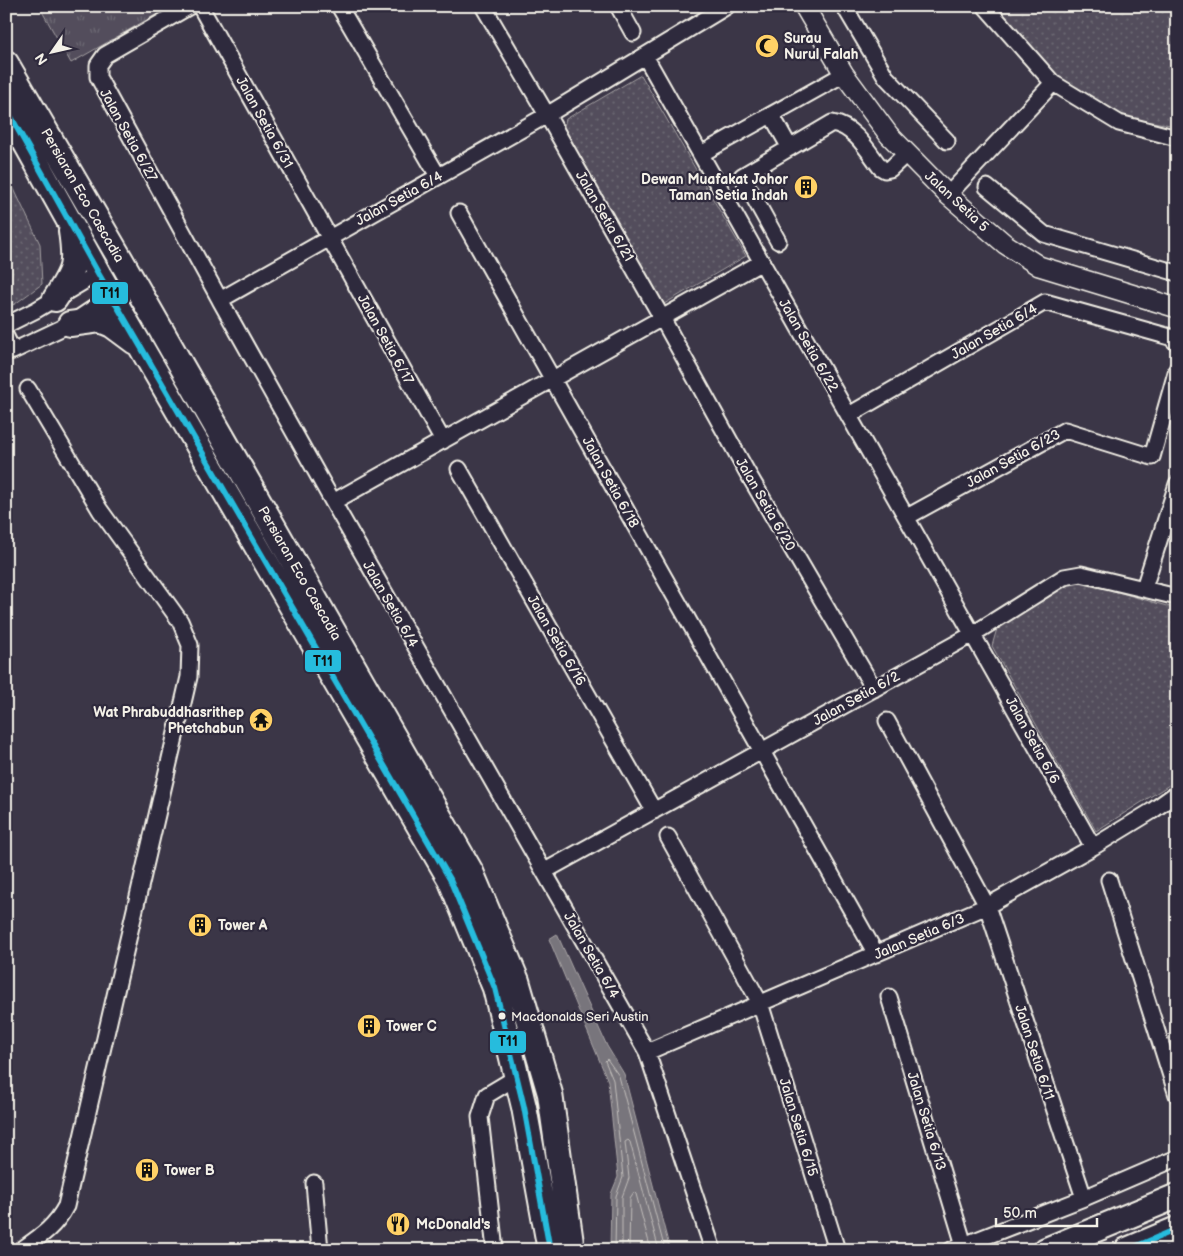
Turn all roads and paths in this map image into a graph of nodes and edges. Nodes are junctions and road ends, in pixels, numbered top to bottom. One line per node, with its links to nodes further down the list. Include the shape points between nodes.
1 (190, 6): 34 (street, Jalan Setia 6/27, via 105,55 98,65 98,77)
2 (200, 6): 28 (street, Jalan Setia 6/31)
3 (339, 6): 23 (street)
4 (484, 6): 16 (street, Jalan Setia 6/21)
5 (618, 6): 10 (street)
6 (727, 6): 11 (street)
7 (804, 6): 13 (street, Jalan Setia 5)
8 (844, 6): 19 (street, via 886,77)
9 (984, 6): 14 (street)
10 (633, 33)
11 (645, 56): 16 (street, Jalan Setia 6/4); 22 (street, Jalan Setia 6/22)
12 (6, 63): 29 (main road, Persiaran Eco Cascadia)
13 (844, 74): 17 (street); 21 (street, Jalan Setia 5, via 889,135)
14 (1052, 82): 18 (street, via 1119,123); 25 (street)
15 (6, 108): 27 (main road, Persiaran Eco Cascadia)
16 (547, 115): 23 (street, Jalan Setia 6/4); 38 (street, Jalan Setia 6/21)
17 (772, 116): 20 (street); 22 (street)
18 (1177, 138)
19 (947, 141)
20 (790, 148): 21 (street, via 832,123 841,124 853,133 884,170 890,169); 30 (street, via 742,176)
21 (907, 153): 25 (street, Jalan Setia 5)
22 (701, 154): 31 (street, Jalan Setia 6/22)
23 (438, 176): 28 (street, Jalan Setia 6/4)
24 (988, 187): 32 (street, via 1044,234)
25 (948, 195): 36 (street, Jalan Setia 5, via 1005,244 1039,266)
26 (459, 213): 46 (street, Jalan Setia 6/18)
27 (70, 222): 33 (main road, Persiaran Eco Cascadia); 35 (main road, via 73,268 66,282)
28 (330, 237): 34 (street, Jalan Setia 6/4); 49 (street, Jalan Setia 6/17)
29 (108, 238): 33 (main road, via 115,260); 37 (main road, Persiaran Eco Cascadia)
30 (778, 241)
31 (762, 262): 38 (street); 48 (street, Jalan Setia 6/22)
32 (1177, 273)
33 (108, 283): 35 (street); 37 (main road, via 140,298); 40 (street); 43 (main road, Persiaran Eco Cascadia)
34 (220, 300): 52 (street, Jalan Setia 6/4)
35 (45, 304): 39 (street); 40 (street)
36 (1177, 308)
37 (153, 317): 83 (main road, Persiaran Eco Cascadia, via 471,872 517,982 550,1094)
38 (662, 318): 46 (street); 57 (street, Jalan Setia 6/20, via 747,472)
39 (6, 325)
40 (60, 329): 43 (main road, via 100,320 130,337); 44 (street)
41 (6, 336): 44 (street)
42 (1177, 343): 48 (street, Jalan Setia 6/4, via 1170,337 1046,302)
43 (141, 348): 71 (main road, Persiaran Eco Cascadia, via 450,880 495,988)
44 (10, 352)
45 (1177, 370): 53 (street, Jalan Setia 6/23, via 1152,457 1065,430)
46 (554, 378): 49 (street); 59 (street, Jalan Setia 6/18)
47 (28, 390): 79 (street, via 100,510 180,621 190,645 191,662 66,1206 58,1220)
48 (849, 415): 53 (street, Jalan Setia 6/22)
49 (443, 441): 52 (street)
50 (459, 469): 61 (street, Jalan Setia 6/16)
51 (1177, 484): 54 (street)
52 (333, 502): 64 (street, Jalan Setia 6/4)
53 (907, 517): 56 (street, Jalan Setia 6/22)
54 (1144, 588): 55 (street, Jalan Setia 6/2); 56 (street, Jalan Setia 6/2, via 1081,574 1064,577)
55 (1177, 597)
56 (973, 634): 57 (street, Jalan Setia 6/2); 63 (street, Jalan Setia 6/6)
57 (874, 689): 59 (street, Jalan Setia 6/2)
58 (887, 721): 66 (street, Jalan Setia 6/11)
59 (760, 752): 61 (street, Jalan Setia 6/2); 67 (street, Jalan Setia 6/18)
60 (1177, 794): 63 (street, Jalan Setia 6/3)
61 (654, 811): 64 (street, Jalan Setia 6/2)
62 (668, 837): 69 (street, Jalan Setia 6/15)
63 (1093, 846): 66 (street, Jalan Setia 6/3)
64 (545, 871): 70 (street, Jalan Setia 6/4)
65 (1108, 880): 72 (street)
66 (987, 906): 67 (street, Jalan Setia 6/3); 76 (street, Jalan Setia 6/11)
67 (876, 954): 69 (street, Jalan Setia 6/3)
68 (889, 997): 78 (street, Jalan Setia 6/13)
69 (760, 1003): 70 (street, Jalan Setia 6/3); 85 (street, Jalan Setia 6/15)
70 (647, 1052): 84 (street, Jalan Setia 6/4)
71 (517, 1077): 81 (street, via 487,1095 480,1117); 82 (main road, Persiaran Eco Cascadia, via 546,1224)
72 (1177, 1095)
73 (1177, 1158): 76 (street)
74 (314, 1184): 80 (street)
75 (1177, 1196): 86 (main road)
76 (1084, 1198): 78 (street)
77 (1177, 1229): 87 (main road)
78 (958, 1247)
79 (21, 1250)
80 (320, 1250)
81 (495, 1250)
82 (548, 1250)
83 (572, 1250)
84 (713, 1250)
85 (838, 1250)
86 (1046, 1250)
87 (1127, 1250)

